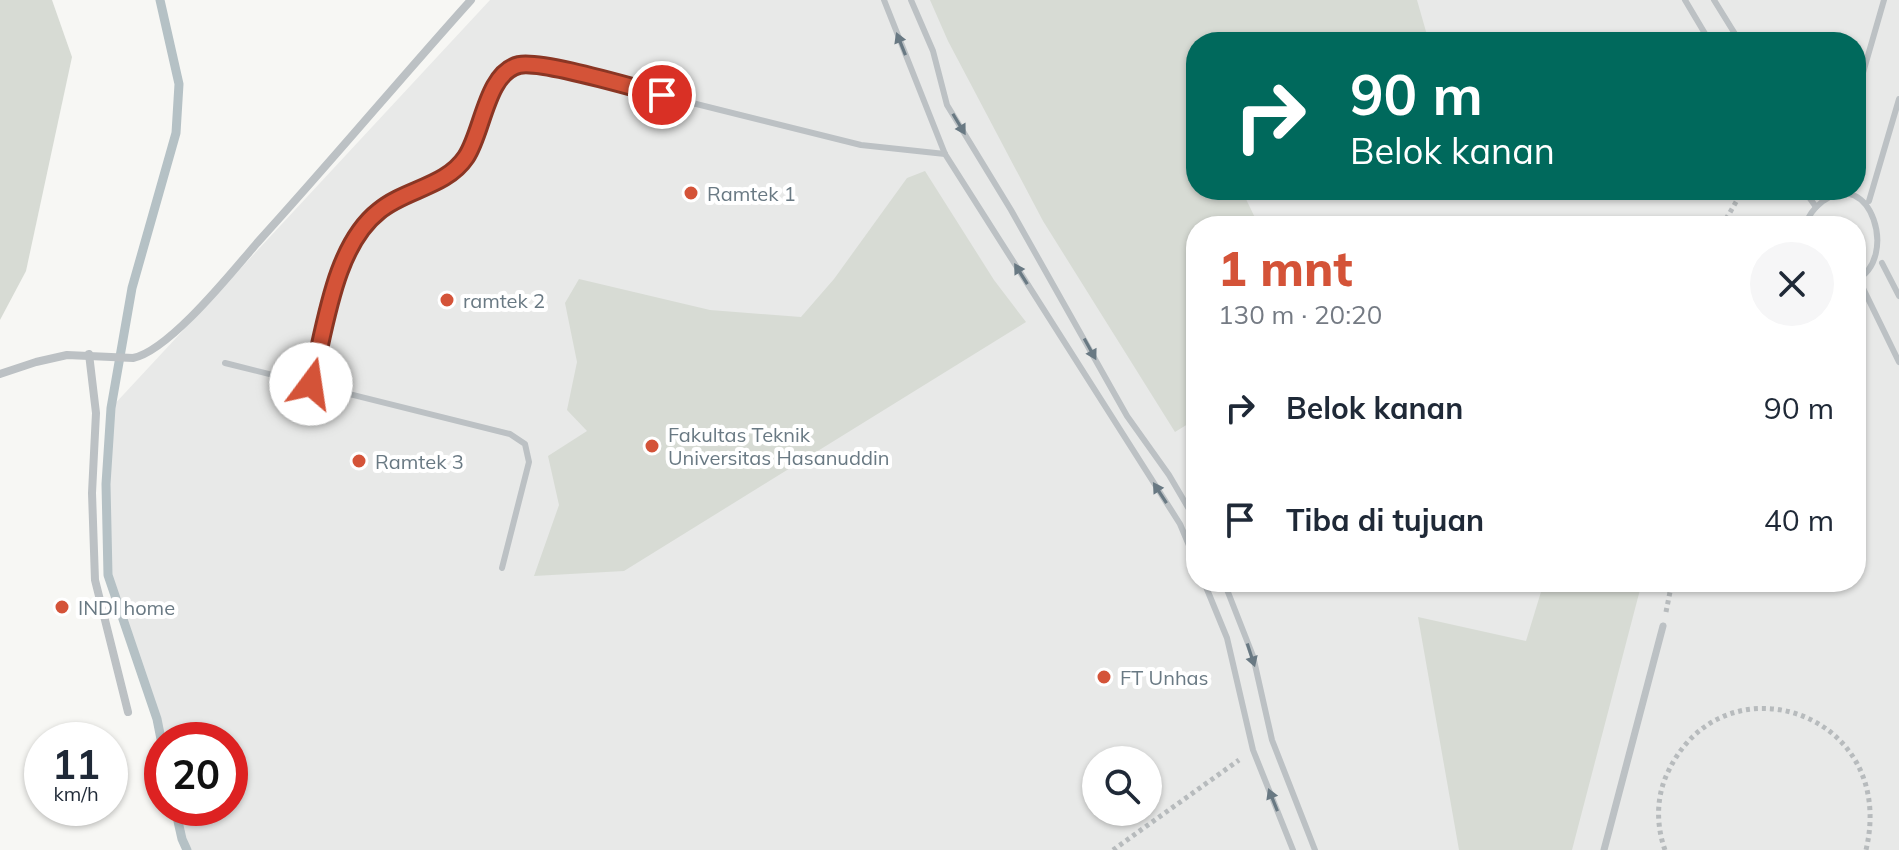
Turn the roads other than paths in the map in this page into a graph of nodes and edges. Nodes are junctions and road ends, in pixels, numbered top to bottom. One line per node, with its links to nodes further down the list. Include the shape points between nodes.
1 (471, 0): 24 (street, via 202,304 141,356)
2 (884, 0): 11 (lane, one-way to 2)
3 (911, 0): 29 (lane, one-way to 29, via 933,51 947,105 1127,416)
4 (1685, 0): 7 (lane)
5 (1714, 0): 8 (lane)
6 (1884, 0): 9 (lane)
7 (1704, 32)
8 (1734, 32)
9 (1866, 62)
10 (1899, 99): 15 (lane)
11 (945, 154): 28 (lane, via 861,145 521,64 497,81 467,155 454,172 379,210 357,234 340,267); 30 (lane, one-way to 11)
12 (1811, 200): 16 (lane)
13 (1825, 200): 16 (lane)
14 (1866, 200): 15 (lane)
15 (1869, 201): 17 (lane)
16 (1816, 207): 18 (lane)
17 (1880, 210)
18 (1811, 216)
19 (1888, 251): 20 (lane)
20 (1882, 263): 21 (lane); 23 (lane)
21 (1866, 277)
22 (1866, 296): 25 (lane)
23 (1899, 296)
24 (89, 354): 27 (street, via 46,359); 35 (street, via 96,413 95,580)
25 (1899, 362)
26 (225, 363): 28 (lane)
27 (0, 374)
28 (311, 384): 31 (lane, via 510,434 525,444 529,462)
29 (1186, 504)
30 (1186, 538)
31 (502, 568)
32 (1208, 592): 36 (lane, one-way to 32, via 1253,750 1227,638)
33 (1228, 592): 37 (lane, one-way to 37, via 1253,656 1272,740)
34 (1663, 626): 38 (street)
35 (128, 712)
36 (1293, 850)
37 (1315, 850)
38 (1604, 850)

